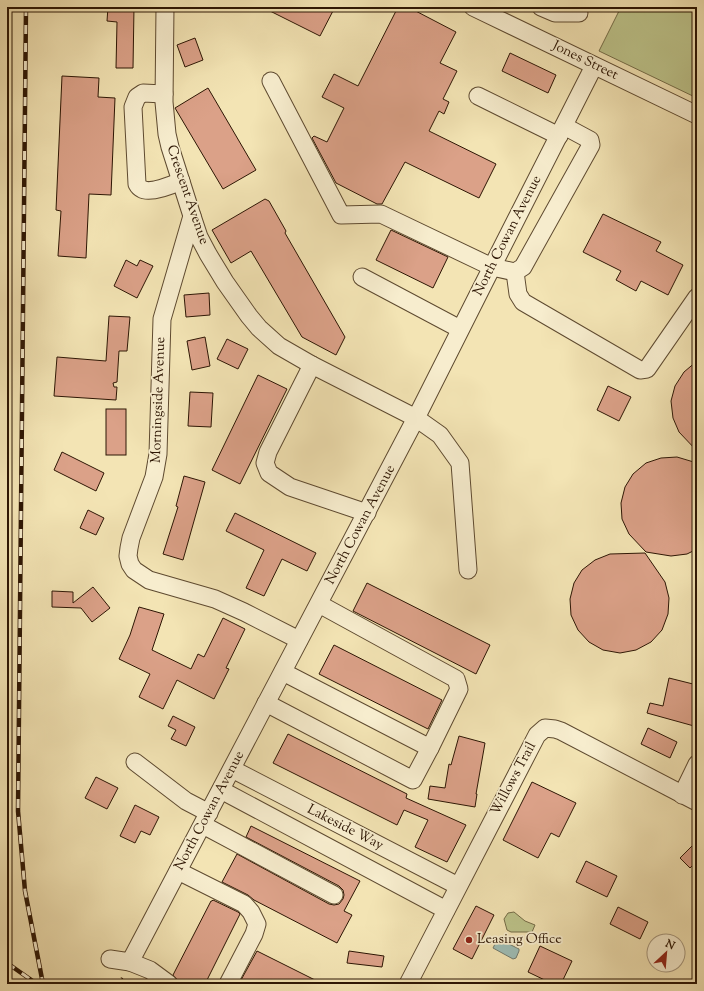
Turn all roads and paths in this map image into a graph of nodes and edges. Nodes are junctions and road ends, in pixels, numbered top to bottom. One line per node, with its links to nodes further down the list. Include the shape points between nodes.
1 (165, 7): 8 (street, Crescent Avenue)
2 (472, 7): 4 (street, Jones Street)
3 (541, 7): 5 (street, via 555,13)
4 (489, 11): 6 (street, Jones Street)
5 (579, 13)
6 (594, 66): 10 (street, Jones Street); 11 (street, North Cowan Avenue)
7 (271, 81): 14 (street, via 341,215 381,214)
8 (164, 94): 12 (street, Crescent Avenue, via 168,140); 12 (street, via 143,93 137,97 133,107 136,184 143,190 149,190)
9 (478, 96): 11 (street)
10 (697, 115)
11 (562, 131): 14 (street, North Cowan Avenue); 15 (street, via 590,140 591,145 523,268)
12 (181, 181): 13 (street, Crescent Avenue)
13 (192, 216): 19 (street, Crescent Avenue, via 208,254 249,316 278,346); 24 (street, Morningside Avenue, via 162,319 157,466 131,538 128,556 130,564 134,570 149,580 215,599)
14 (492, 266): 15 (street); 18 (street, North Cowan Avenue)
15 (515, 272): 17 (street, via 518,294 522,302 640,370 647,369)
16 (362, 277): 18 (street)
17 (697, 297)
18 (460, 329): 20 (street, North Cowan Avenue)
19 (312, 365): 20 (street, Crescent Avenue); 21 (street, via 264,463 269,473 290,487)
20 (416, 418): 21 (street, North Cowan Avenue); 22 (street, Crescent Avenue, via 440,435 460,462)
21 (367, 513): 23 (street, North Cowan Avenue)
22 (468, 570)
23 (319, 604): 24 (street, North Cowan Avenue); 27 (street, via 456,679 459,689)
24 (299, 640): 25 (street, North Cowan Avenue)
25 (283, 672): 26 (street, North Cowan Avenue); 27 (street)
26 (266, 703): 27 (street, via 413,780); 30 (street, North Cowan Avenue)
27 (430, 748)
28 (135, 762): 34 (street)
29 (697, 764): 32 (street)
30 (232, 769): 31 (street, North Cowan Avenue); 36 (street, Lakeside Way)
31 (221, 790): 34 (street, North Cowan Avenue); 39 (street, Lakeside Way)
32 (682, 795): 33 (street, Willows Trail); 36 (street, Willows Trail, via 555,729 545,728 538,735)
33 (697, 802)
34 (206, 819): 35 (street, North Cowan Avenue); 38 (street)
35 (178, 871): 41 (street, North Cowan Avenue); 44 (street, via 244,904 257,924)
36 (458, 886): 39 (street, Willows Trail)
37 (7, 891): 42 (path, via 10,919)
38 (334, 895)
39 (446, 910): 45 (street, Willows Trail)
40 (110, 959): 41 (street)
41 (130, 962): 43 (street, via 150,970)
42 (10, 984)
43 (169, 984)
44 (228, 984)
45 (408, 984)

